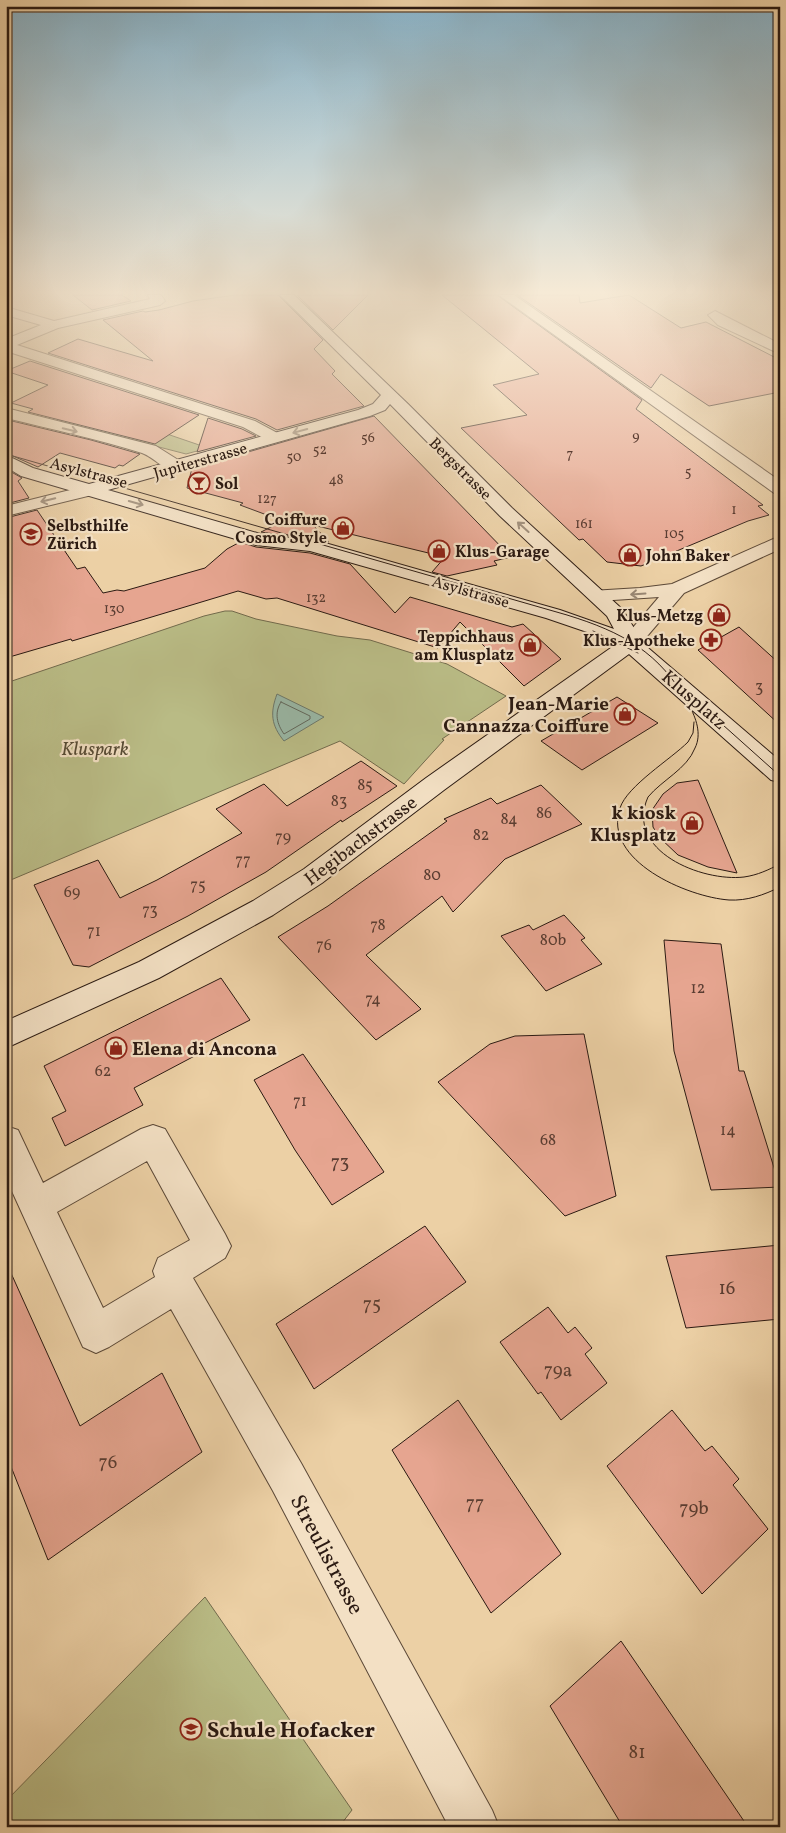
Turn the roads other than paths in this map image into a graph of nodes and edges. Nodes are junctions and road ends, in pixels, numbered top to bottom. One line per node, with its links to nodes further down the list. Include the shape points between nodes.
1 (115, 381): 8 (street, via 249,424)
2 (374, 381): 4 (street, Bergstrasse)
3 (626, 381): 15 (street)
4 (389, 395): 5 (street, Jupiterstrasse, via 379,407); 7 (street, Bergstrasse)
5 (364, 413): 7 (street, Jupiterstrasse); 8 (street, Jupiterstrasse, one-way to 8)
6 (6, 414): 11 (street, one-way to 11, via 150,450)
7 (415, 422): 21 (street, Bergstrasse, one-way to 7, via 506,512)
8 (275, 438): 11 (street, Jupiterstrasse)
9 (6, 458): 10 (street, Asylstrasse); 12 (street, Asylstrasse, via 27,472)
10 (41, 460)
11 (177, 466): 13 (street, Jupiterstrasse)
12 (89, 481): 13 (street, Jupiterstrasse); 16 (street, Jupiterstrasse, one-way to 16); 19 (street, Asylstrasse, one-way to 19, via 263,541)
13 (124, 481): 14 (street, Asylstrasse)
14 (150, 489)
15 (780, 489)
16 (6, 511)
17 (272, 524): 19 (street, Asylstrasse)
18 (780, 542): 20 (street, Hegibachstrasse)
19 (311, 545): 22 (street, Asylstrasse, via 553,614)
20 (677, 589): 21 (street, Hegibachstrasse, one-way to 21); 22 (street, Hegibachstrasse)
21 (598, 595): 22 (street, Bergstrasse, via 615,612)
22 (630, 644): 23 (street, Klusplatz); 24 (street, Hegibachstrasse, via 280,898 149,970)
23 (780, 774)
24 (6, 1035)
25 (6, 1141): 26 (street)
26 (36, 1205): 27 (street, via 96,1334); 27 (street, via 153,1140 213,1246 171,1271)
27 (177, 1284): 28 (street, Streulistrasse, via 287,1477)
28 (475, 1827)

